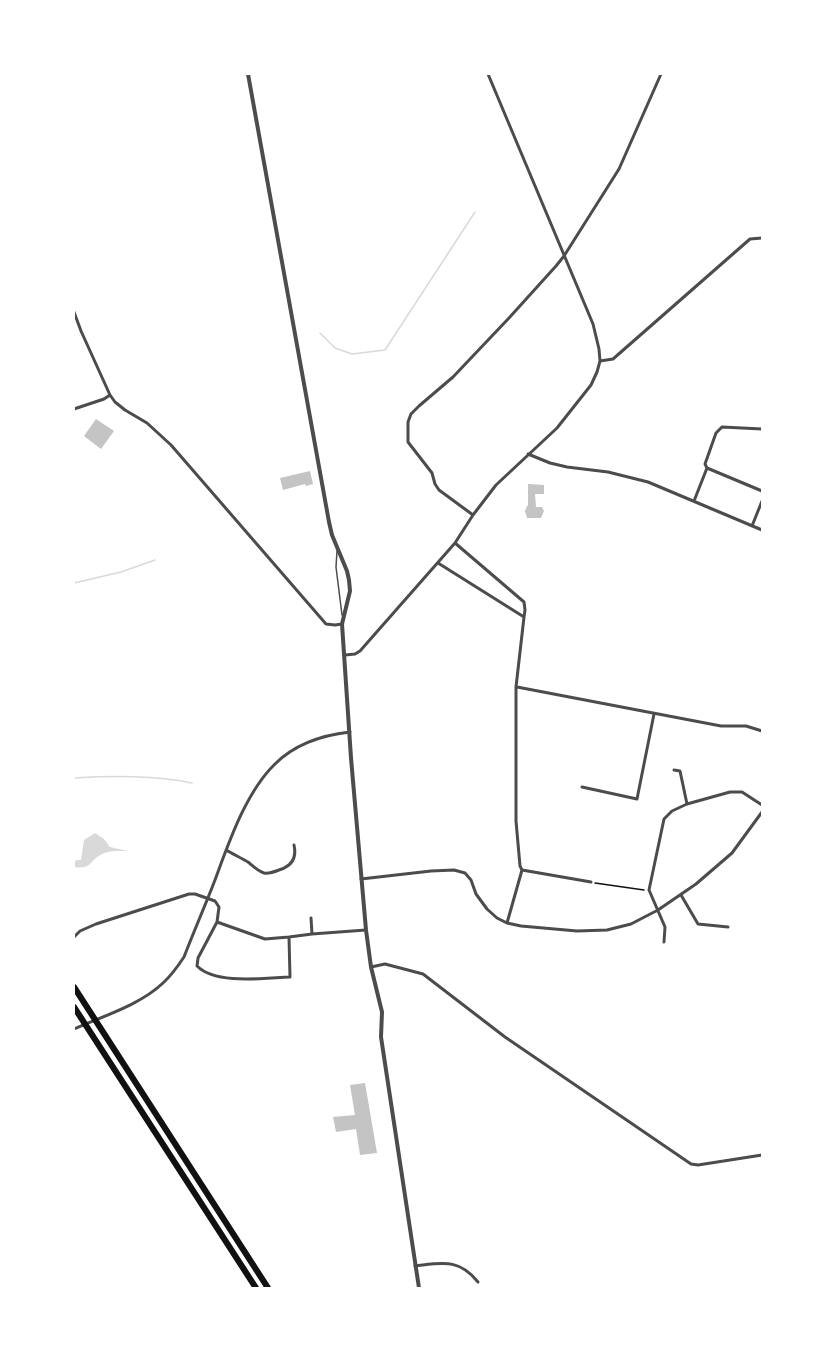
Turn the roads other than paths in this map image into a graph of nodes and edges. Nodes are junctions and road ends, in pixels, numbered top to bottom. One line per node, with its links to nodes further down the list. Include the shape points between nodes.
1 (248, 74): 20 (street, via 328,522)
2 (488, 74): 5 (street)
3 (662, 74): 5 (street, via 619,169)
4 (762, 238): 7 (street, via 750,239 613,359)
5 (564, 256): 7 (street, via 593,324); 16 (street, via 453,377 411,414 408,422 408,442 432,473 439,490)
6 (74, 312): 8 (street)
7 (600, 361): 11 (street, via 591,385 567,418)
8 (110, 395): 9 (street); 23 (street, via 171,446 326,624)
9 (74, 409)
10 (762, 429): 12 (street, via 719,429 706,460)
11 (528, 454): 14 (street, via 567,467 630,477); 16 (street)
12 (707, 468): 13 (street); 14 (street)
13 (762, 491)
14 (694, 501): 17 (street)
15 (762, 501): 17 (street)
16 (473, 514): 19 (street)
17 (752, 526): 18 (street)
18 (762, 530)
19 (455, 543): 21 (street); 22 (street, via 524,602)
20 (337, 550): 23 (lane); 23 (street, via 350,580)
21 (438, 563): 22 (street); 24 (street, via 360,651)
22 (524, 617): 25 (street)
23 (342, 621): 24 (street)
24 (345, 655): 28 (street)
25 (516, 687): 26 (street); 38 (street, via 516,821)
26 (654, 714): 27 (street); 32 (street, via 637,799)
27 (762, 731)
28 (350, 732): 37 (street, via 305,743 277,762 252,794); 39 (street)
29 (674, 770): 30 (street)
30 (680, 771): 31 (street); 33 (street)
31 (685, 772)
32 (582, 787)
33 (687, 804): 34 (street, via 742,792); 43 (street, via 664,819 650,890)
34 (762, 805)
35 (762, 812): 41 (street, via 732,853)
36 (294, 845): 37 (street, via 296,853 290,865 271,873 260,871)
37 (226, 850): 42 (street)
38 (522, 870): 40 (street); 46 (street)
39 (361, 879): 46 (street, via 431,871 465,873 487,909); 48 (street)
40 (591, 882)
41 (681, 895): 43 (street); 47 (street, via 698,924)
42 (208, 898): 45 (street, via 219,907); 50 (street, via 189,894 96,924); 56 (street, via 184,957 162,984 146,996)
43 (657, 910): 46 (street, via 631,924 607,930 577,931); 52 (street, via 665,927)
44 (311, 918): 49 (street)
45 (217, 922): 51 (street, via 265,939); 51 (street, via 197,966 224,979 290,977)
46 (507, 922)
47 (728, 927)
48 (366, 930): 49 (street); 53 (street)
49 (312, 934): 51 (street)
50 (74, 937)
51 (289, 938)
52 (664, 942)
53 (371, 966): 57 (street, via 386,964 423,974 505,1037 691,1164); 58 (street, via 382,1012 381,1037)
54 (74, 987): 61 (highway)
55 (74, 1007): 60 (highway)
56 (74, 1029)
57 (762, 1155)
58 (415, 1266): 59 (street, via 461,1266); 62 (street)
59 (478, 1282)
60 (256, 1288)
61 (268, 1288)
62 (419, 1288)

